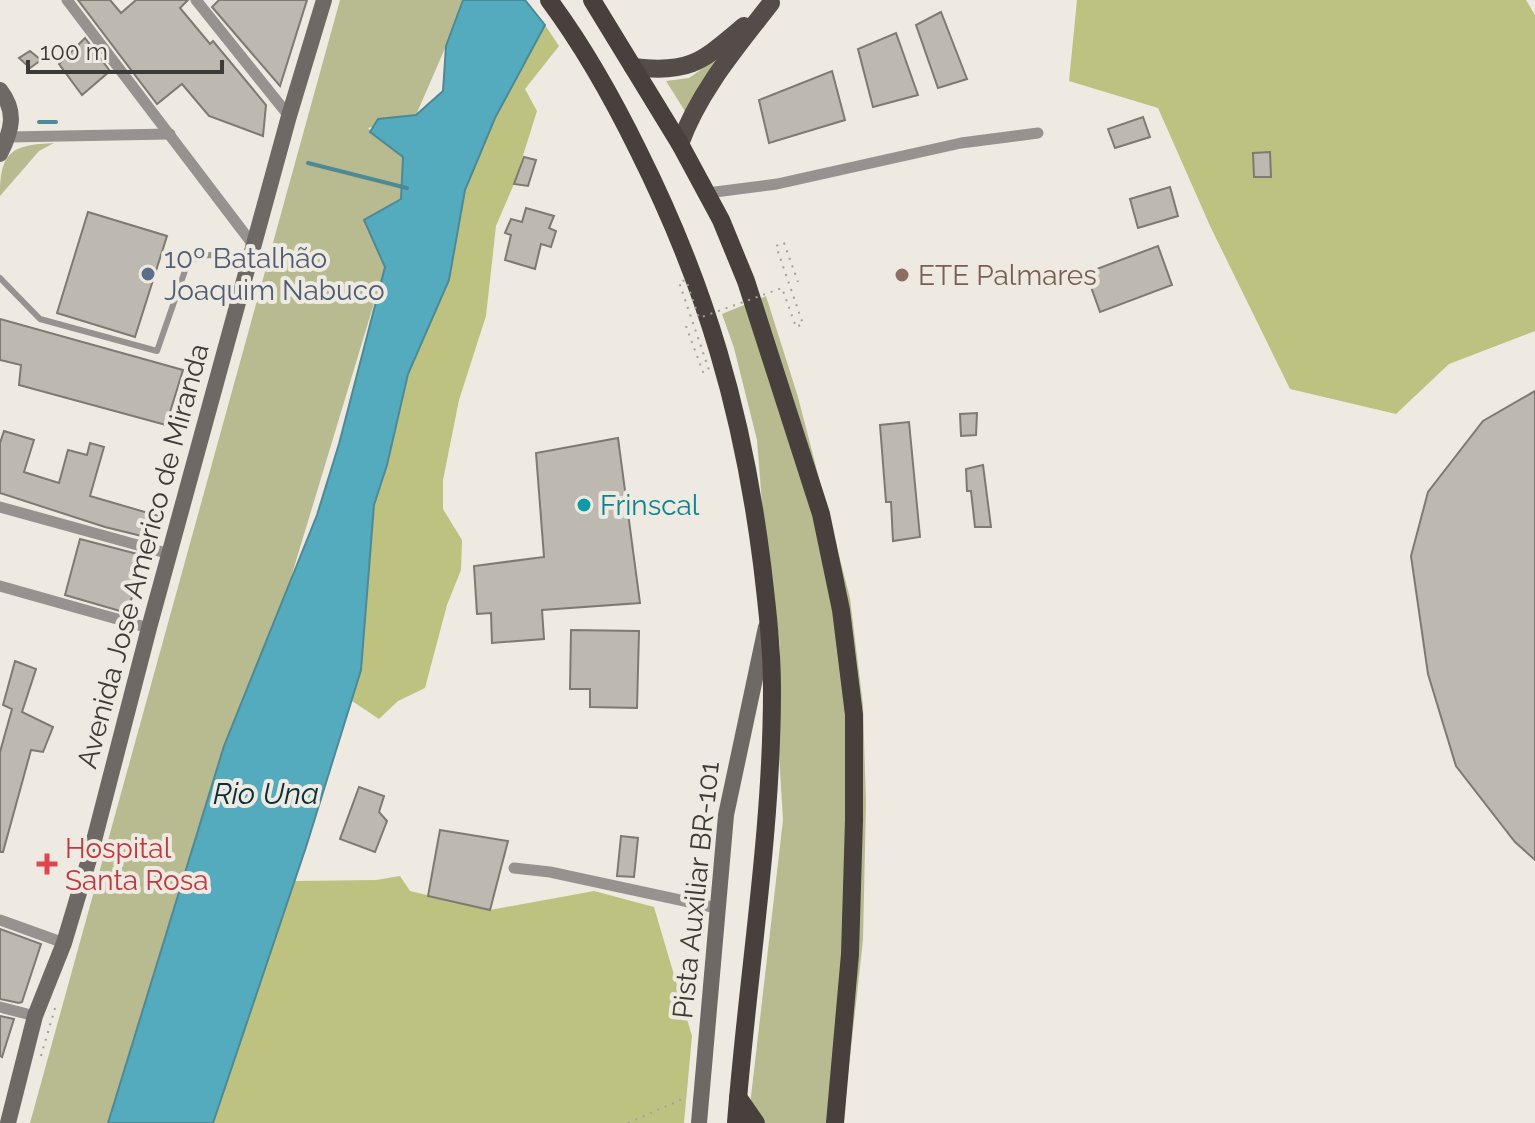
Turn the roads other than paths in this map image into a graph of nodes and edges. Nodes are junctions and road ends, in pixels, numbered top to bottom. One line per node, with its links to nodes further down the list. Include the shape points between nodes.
1 (67, 0): 11 (street)
2 (196, 0): 9 (street)
3 (324, 0): 9 (main road, Avenida Jose Americo de Miranda)
4 (549, 0): 21 (highway, via 593,65 686,252 741,432)
5 (773, 2): 7 (main road, via 690,66); 13 (main road, via 705,93)
6 (594, 4): 7 (highway)
7 (633, 67): 13 (highway)
8 (0, 90): 12 (main road, via 12,110)
9 (289, 116): 16 (main road, Avenida Jose Americo de Miranda)
10 (1038, 133): 15 (street)
11 (170, 134): 12 (street); 16 (street)
12 (9, 137): 14 (main road)
13 (680, 144): 15 (highway)
14 (0, 154)
15 (707, 193): 30 (highway, via 746,281 780,382 821,514 841,610 854,715 854,820 850,954)
16 (253, 251): 17 (lane, via 188,262 157,351 40,319); 19 (main road, Avenida Jose Americo de Miranda)
17 (0, 278)
18 (0, 507): 19 (street)
19 (170, 554): 22 (main road, Avenida Jose Americo de Miranda)
20 (0, 586): 22 (street)
21 (768, 617): 24 (main road, Pista Auxiliar BR-101, via 731,784); 29 (highway, via 771,730)
22 (149, 628): 26 (main road, Avenida Jose Americo de Miranda)
23 (514, 868): 24 (street)
24 (717, 908): 32 (main road, Pista Auxiliar BR-101)
25 (0, 920): 26 (street)
26 (64, 943): 28 (main road, Avenida Jose Americo de Miranda)
27 (0, 1007): 28 (street)
28 (35, 1016): 31 (main road, Avenida Jose Americo de Miranda)
29 (738, 1097): 33 (highway); 34 (highway)
30 (836, 1115): 35 (highway)
31 (8, 1123)
32 (699, 1123)
33 (736, 1123)
34 (756, 1123)
35 (822, 1123)

